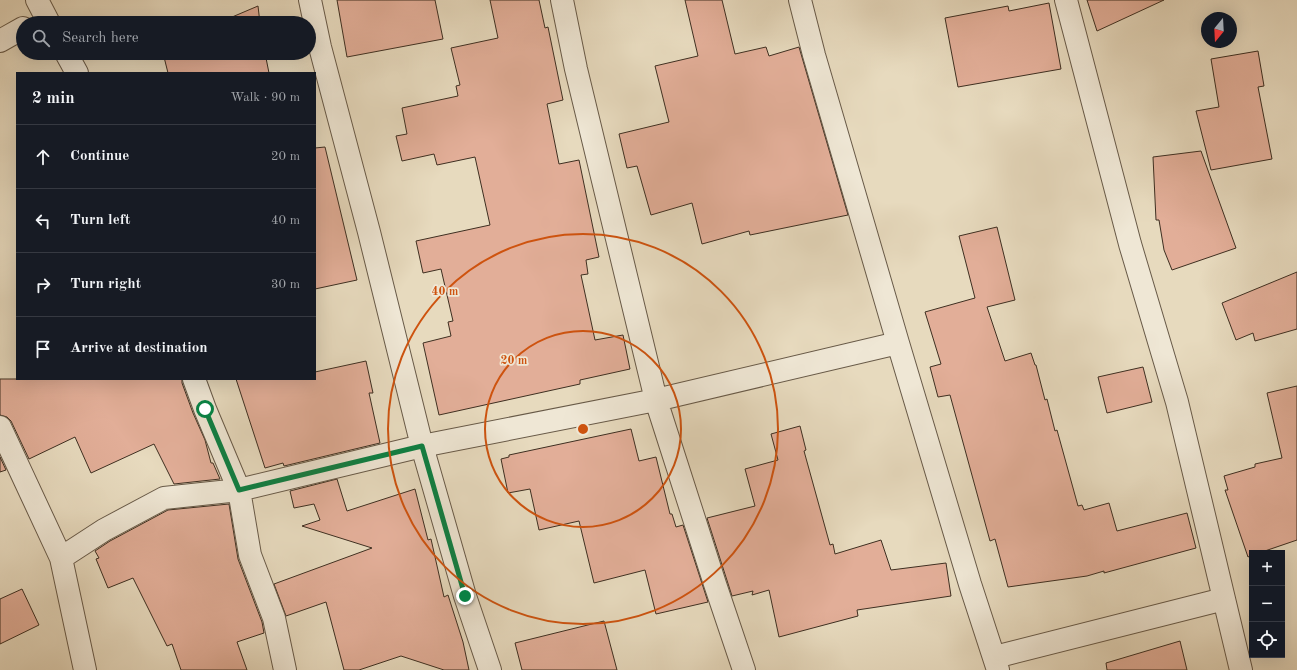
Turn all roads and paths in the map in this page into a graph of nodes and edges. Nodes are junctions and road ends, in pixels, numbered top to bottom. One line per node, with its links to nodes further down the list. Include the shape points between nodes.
1 (310, 0): 5 (street)
2 (562, 0): 13 (street, via 578,77)
3 (800, 0): 11 (street, via 818,71)
4 (1066, 0): 18 (street, via 1130,244 1177,402)
5 (313, 16)
6 (316, 28): 15 (street)
7 (16, 32): 8 (street)
8 (0, 41)
9 (70, 60): 10 (street)
10 (76, 72)
11 (898, 342): 13 (street); 19 (street, via 970,584)
12 (194, 380): 16 (street)
13 (656, 400): 15 (street); 23 (street)
14 (0, 427): 17 (street)
15 (422, 446): 16 (street); 22 (street, via 465,596)
16 (239, 490): 17 (street, via 164,498 104,530); 21 (street, via 250,555 274,618)
17 (61, 558): 20 (street)
18 (1224, 599): 19 (street); 24 (street)
19 (997, 663)
20 (85, 670)
21 (285, 670)
22 (490, 670)
23 (744, 670)
24 (1241, 670)

